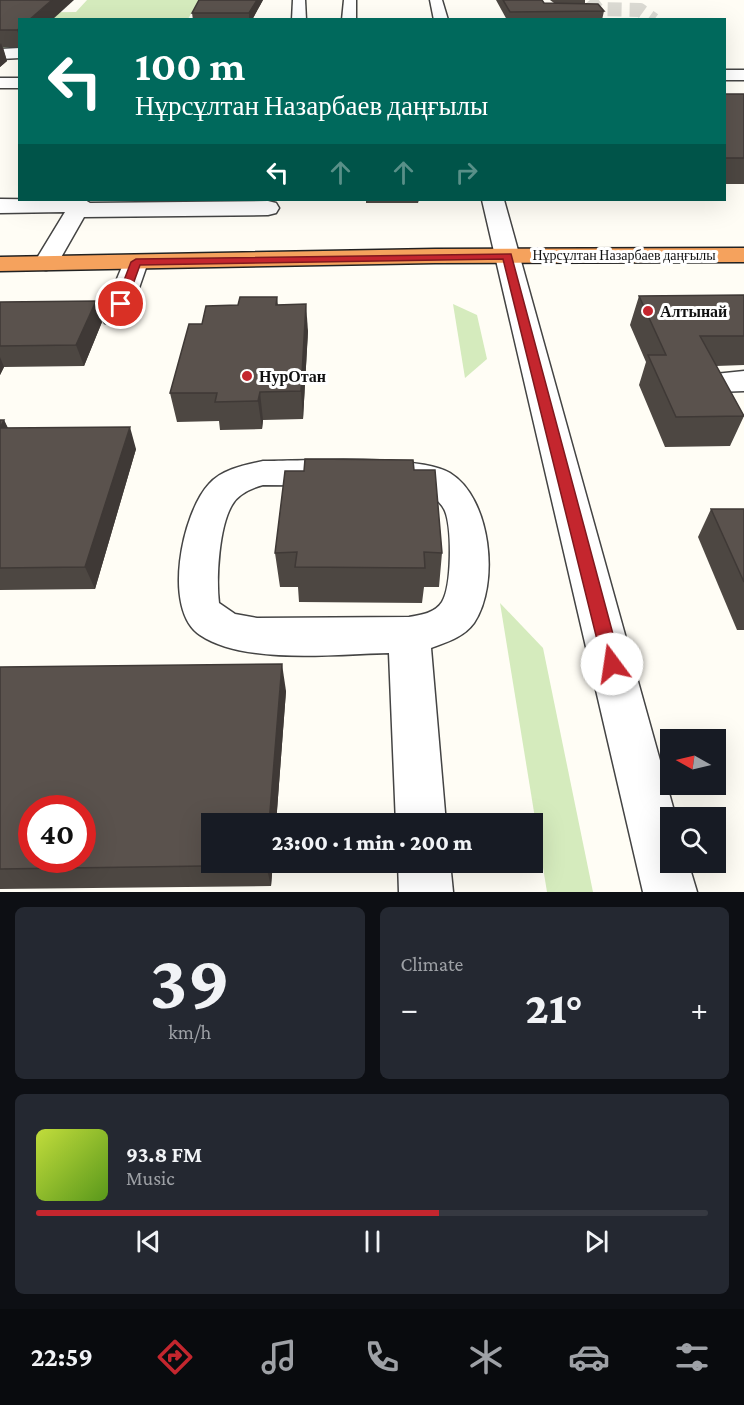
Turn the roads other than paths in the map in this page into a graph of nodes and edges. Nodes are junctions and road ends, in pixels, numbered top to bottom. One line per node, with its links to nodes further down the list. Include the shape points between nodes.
1 (299, 0): 4 (street)
2 (350, 0): 5 (street)
3 (436, 0): 6 (street)
4 (299, 18)
5 (349, 18)
6 (440, 18)
7 (18, 53): 8 (street)
8 (0, 54)
9 (726, 75): 10 (street)
10 (744, 75)
11 (18, 83): 12 (street)
12 (0, 84)
13 (493, 201): 18 (street)
14 (80, 205): 15 (street); 16 (street); 20 (street)
15 (0, 206)
16 (268, 208)
17 (744, 255): 18 (highway, Нұрсұлтан Назарбаев даңғылы)
18 (507, 256): 19 (highway, Нұрсұлтан Назарбаев даңғылы); 27 (street)
19 (136, 262): 20 (highway, Нұрсұлтан Назарбаев даңғылы); 22 (street)
20 (46, 263): 21 (highway, Нұрсұлтан Назарбаев даңғылы)
21 (0, 264)
22 (115, 317)
23 (409, 635): 23 (street, via 257,636 220,626 201,611 196,589 216,499 245,477 263,473 413,474 437,481 459,501 464,513 470,571 466,594 459,610 445,624); 24 (street)
24 (421, 813)
25 (425, 873): 26 (street)
26 (426, 892)
27 (670, 892)

